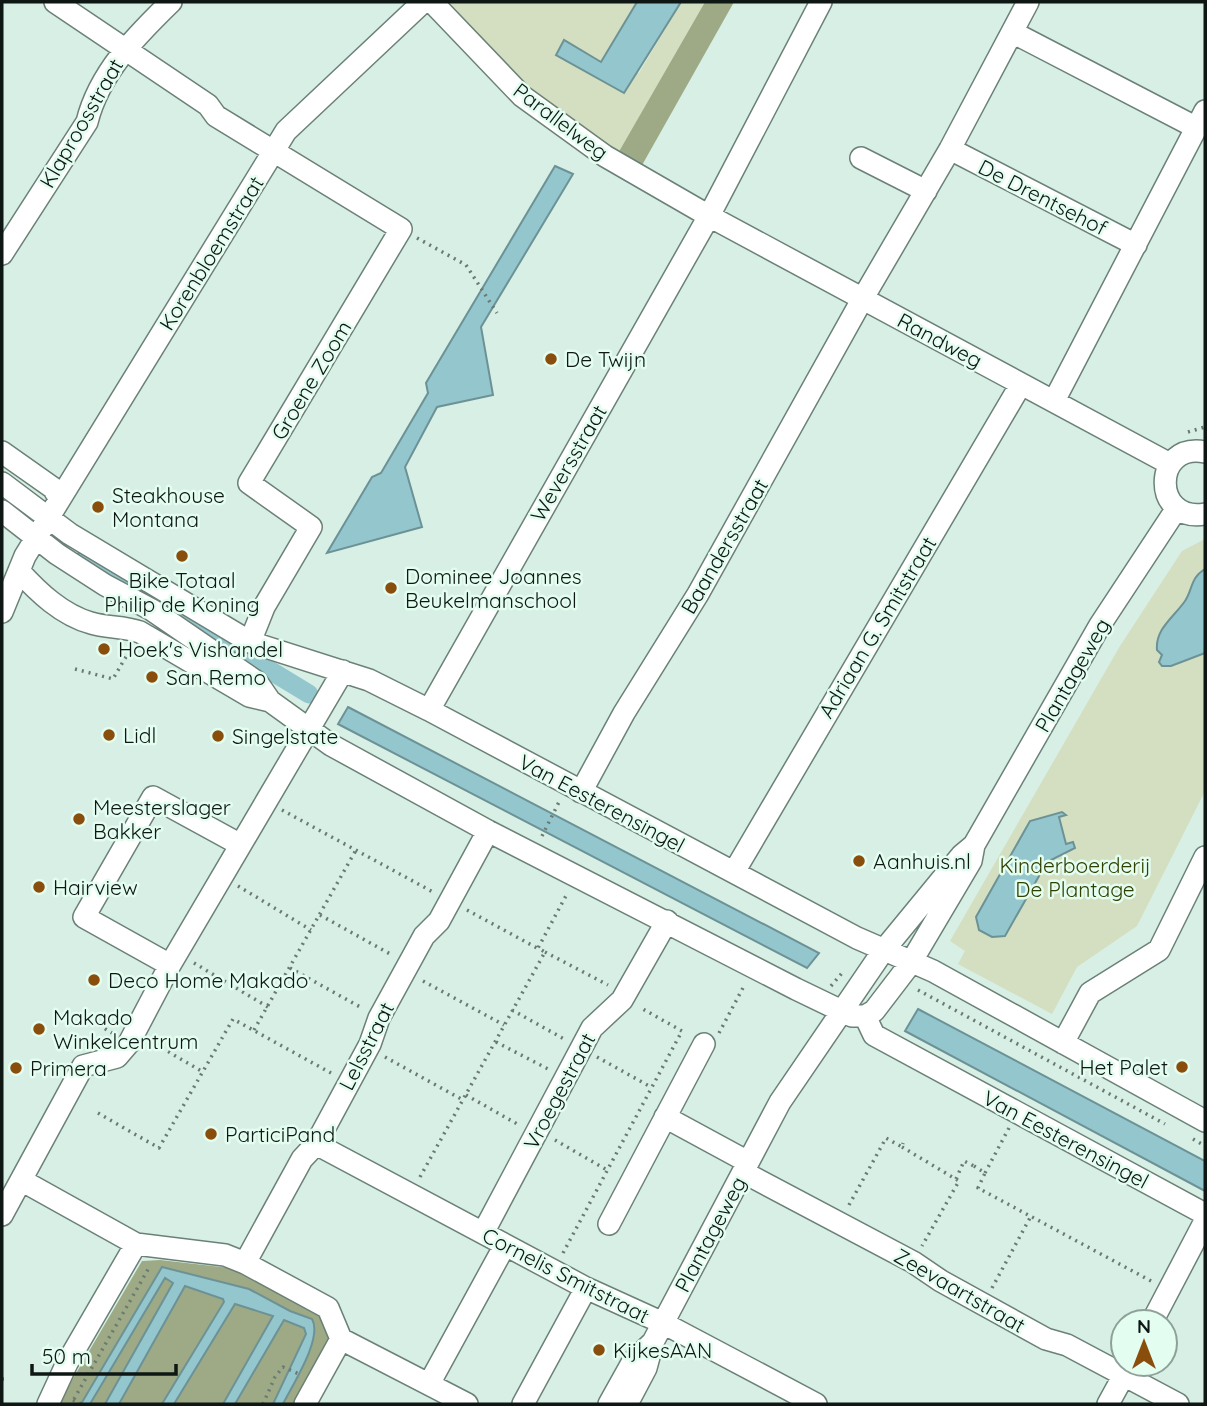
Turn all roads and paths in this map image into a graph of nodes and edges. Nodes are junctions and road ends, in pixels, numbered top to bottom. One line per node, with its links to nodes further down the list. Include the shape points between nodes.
1 (55, 2): 8 (street)
2 (171, 2): 8 (street, Klaproosstraat)
3 (423, 2): 11 (street, Korenbloemstraat, via 286,131)
4 (432, 2): 14 (street, Parallelweg, via 522,96 605,156)
5 (821, 2): 14 (street, Weversstraat)
6 (1028, 2): 7 (street)
7 (1012, 32): 9 (street); 10 (street)
8 (124, 49): 11 (street, via 208,105 216,116); 17 (street, Klaproosstraat, via 91,106 87,122)
9 (1201, 119): 16 (street)
10 (950, 149): 13 (street); 16 (street, De Drentsehof)
11 (274, 151): 15 (street); 31 (street, Korenbloemstraat)
12 (861, 158): 13 (street)
13 (926, 191): 18 (street)
14 (709, 216): 18 (street, Randweg); 39 (street, Weversstraat)
15 (401, 229): 19 (path, via 466,265); 35 (street, Groene Zoom, via 249,483 311,527 264,607)
16 (1136, 245): 21 (street)
17 (2, 254)
18 (863, 298): 20 (street, Randweg); 41 (street, Baandersstraat)
19 (498, 313)
20 (1021, 384): 21 (street, Randweg); 50 (street, Adriaan G. Smitstraat)
21 (1054, 401): 26 (street, Randweg)
22 (1205, 419): 23 (path)
23 (1202, 426)
24 (2, 452): 31 (street, Van Eesterensingel, via 53,488)
25 (1205, 452): 26 (street, via 1187,452)
26 (1170, 464): 28 (street, via 1165,487)
27 (2, 483): 31 (street, Van Eesterensingel)
28 (1177, 508): 30 (street); 47 (street, Plantageweg, via 1100,625)
29 (2, 511): 31 (street, Van Eesterensingel)
30 (1205, 514)
31 (49, 517): 32 (street, Korenbloemstraat); 35 (street, Van Eesterensingel); 38 (street, Van Eesterensingel, via 57,554 152,610 257,682)
32 (19, 571): 33 (street, Korenbloemstraat); 34 (street, via 42,597 90,623)
33 (2, 612)
34 (132, 629): 36 (path, via 113,678); 38 (street, Van Eesterensingel, via 249,696)
35 (250, 642): 37 (street, Van Eesterensingel)
36 (75, 669)
37 (343, 671): 39 (street, Van Eesterensingel); 40 (street)
38 (270, 701): 40 (street, Van Eesterensingel)
39 (429, 710): 41 (street, Van Eesterensingel)
40 (308, 729): 42 (street); 44 (street, Van Eesterensingel)
41 (581, 792): 50 (street, Van Eesterensingel)
42 (265, 801): 46 (street); 48 (path)
43 (558, 805): 45 (path)
44 (488, 831): 51 (street, Van Eesterensingel); 53 (street, Lelsstraat)
45 (541, 838)
46 (239, 844): 52 (street); 60 (street, via 153,797 84,917)
47 (974, 845): 58 (street, Plantageweg); 61 (street, Plantageweg, via 971,860)
48 (356, 850): 53 (path); 54 (path)
49 (1205, 857): 77 (street, via 1158,950 1090,993)
50 (734, 872): 58 (street, Van Eesterensingel)
51 (576, 876): 55 (street, Van Eesterensingel); 57 (path)
52 (220, 878): 56 (path); 60 (street)
53 (450, 901): 57 (path); 64 (street, Lelsstraat)
54 (320, 915): 56 (path); 64 (path)
55 (667, 921): 62 (street, Van Eesterensingel); 66 (street, Vroegestraat)
56 (311, 930): 63 (path)
57 (538, 948): 59 (path)
58 (883, 951): 61 (street, Van Eesterensingel); 69 (street, Plantageweg)
59 (545, 952): 66 (path); 68 (path)
60 (174, 959): 67 (path); 75 (street)
61 (911, 964): 71 (street, Plantageweg); 77 (street, Van Eesterensingel, via 933,971)
62 (754, 967): 69 (street, Van Eesterensingel); 78 (path, via 711,1048)
63 (290, 968): 67 (path); 72 (path)
64 (407, 968): 72 (street, Lelsstraat); 73 (path)
65 (918, 990): 90 (path)
66 (625, 996): 80 (street, Vroegestraat, via 592,1028); 84 (path, via 682,1031)
67 (268, 1007): 74 (path)
68 (512, 1010): 73 (path); 80 (path)
69 (840, 1011): 71 (street, Van Eesterensingel); 95 (street, Plantageweg, via 780,1102)
70 (81, 1014): 75 (path)
71 (865, 1016): 87 (street, Van Eesterensingel, via 874,1035)
72 (379, 1018): 79 (street, Lelsstraat)
73 (504, 1025): 76 (path)
74 (254, 1030): 81 (path, via 233,1019); 83 (path)
75 (132, 1037): 81 (path); 99 (street, via 117,1057 83,1066)
76 (496, 1042): 82 (path); 85 (path)
77 (1063, 1043): 89 (street, Van Eesterensingel)
78 (704, 1044): 88 (street)
79 (368, 1048): 83 (street, Lelsstraat); 85 (path)
80 (582, 1048): 82 (street, Vroegestraat); 84 (path)
81 (203, 1072): 86 (path, via 159,1148)
82 (565, 1079): 91 (street, Vroegestraat)
83 (348, 1083): 93 (street, Lelsstraat)
84 (652, 1087): 96 (path)
85 (464, 1098): 91 (path); 100 (path)
86 (98, 1113)
87 (1017, 1113): 97 (path); 101 (street, Van Eesterensingel)
88 (665, 1117): 95 (street, Plantageweg); 106 (street)
89 (1205, 1121)
90 (1170, 1126)
91 (537, 1132): 96 (path); 107 (street, Vroegestraat)
92 (1182, 1133): 94 (path)
93 (316, 1144): 100 (street, Cornelis Smitstraat); 112 (street, Lelsstraat, via 302,1159)
94 (1205, 1146)
95 (745, 1167): 105 (street, Zeevaartstraat); 118 (street, Plantageweg)
96 (607, 1170): 113 (path)
97 (985, 1173): 98 (path, via 964,1161); 103 (path, via 978,1188)
98 (956, 1179): 105 (path, via 886,1138); 111 (path, via 959,1181)
99 (20, 1180): 102 (street); 108 (street)
100 (411, 1195): 107 (street, Cornelis Smitstraat)
101 (1205, 1214)
102 (2, 1215)
103 (1031, 1216): 115 (path); 116 (path)
104 (1205, 1221): 115 (street)
105 (839, 1223): 111 (street, Zeevaartstraat)
106 (609, 1224)
107 (483, 1233): 109 (street, Cornelis Smitstraat)
108 (136, 1244): 110 (street); 126 (street)
109 (505, 1245): 113 (street, Cornelis Smitstraat); 125 (street)
110 (162, 1247): 112 (street, via 225,1255); 127 (path)
111 (914, 1262): 116 (street, Zeevaartstraat)
112 (245, 1263): 119 (street, via 328,1308)
113 (554, 1270): 114 (street, Cornelis Smitstraat)
114 (586, 1288): 118 (street, Cornelis Smitstraat); 132 (street)
115 (1169, 1290): 117 (street)
116 (983, 1304): 121 (street, Zeevaartstraat, via 1046,1339)
117 (1159, 1308)
118 (663, 1323): 120 (street, Plantageweg); 135 (street, Cornelis Smitstraat)
119 (341, 1339): 125 (street); 130 (street)
120 (653, 1342): 133 (street, Plantageweg, via 633,1361); 134 (street, Plantageweg, via 646,1368)
121 (1109, 1362)
122 (302, 1375): 129 (path, via 286,1367 275,1377)
123 (1123, 1378): 136 (street)
124 (1139, 1378): 137 (street, Zeevaartstraat)
125 (429, 1384): 131 (street)
126 (50, 1399): 127 (path)
127 (74, 1400): 128 (path)
128 (81, 1404)
129 (262, 1404)
130 (305, 1404)
131 (467, 1404)
132 (523, 1404)
133 (609, 1404)
134 (627, 1404)
135 (816, 1404)
136 (1108, 1404)
137 (1178, 1404)

